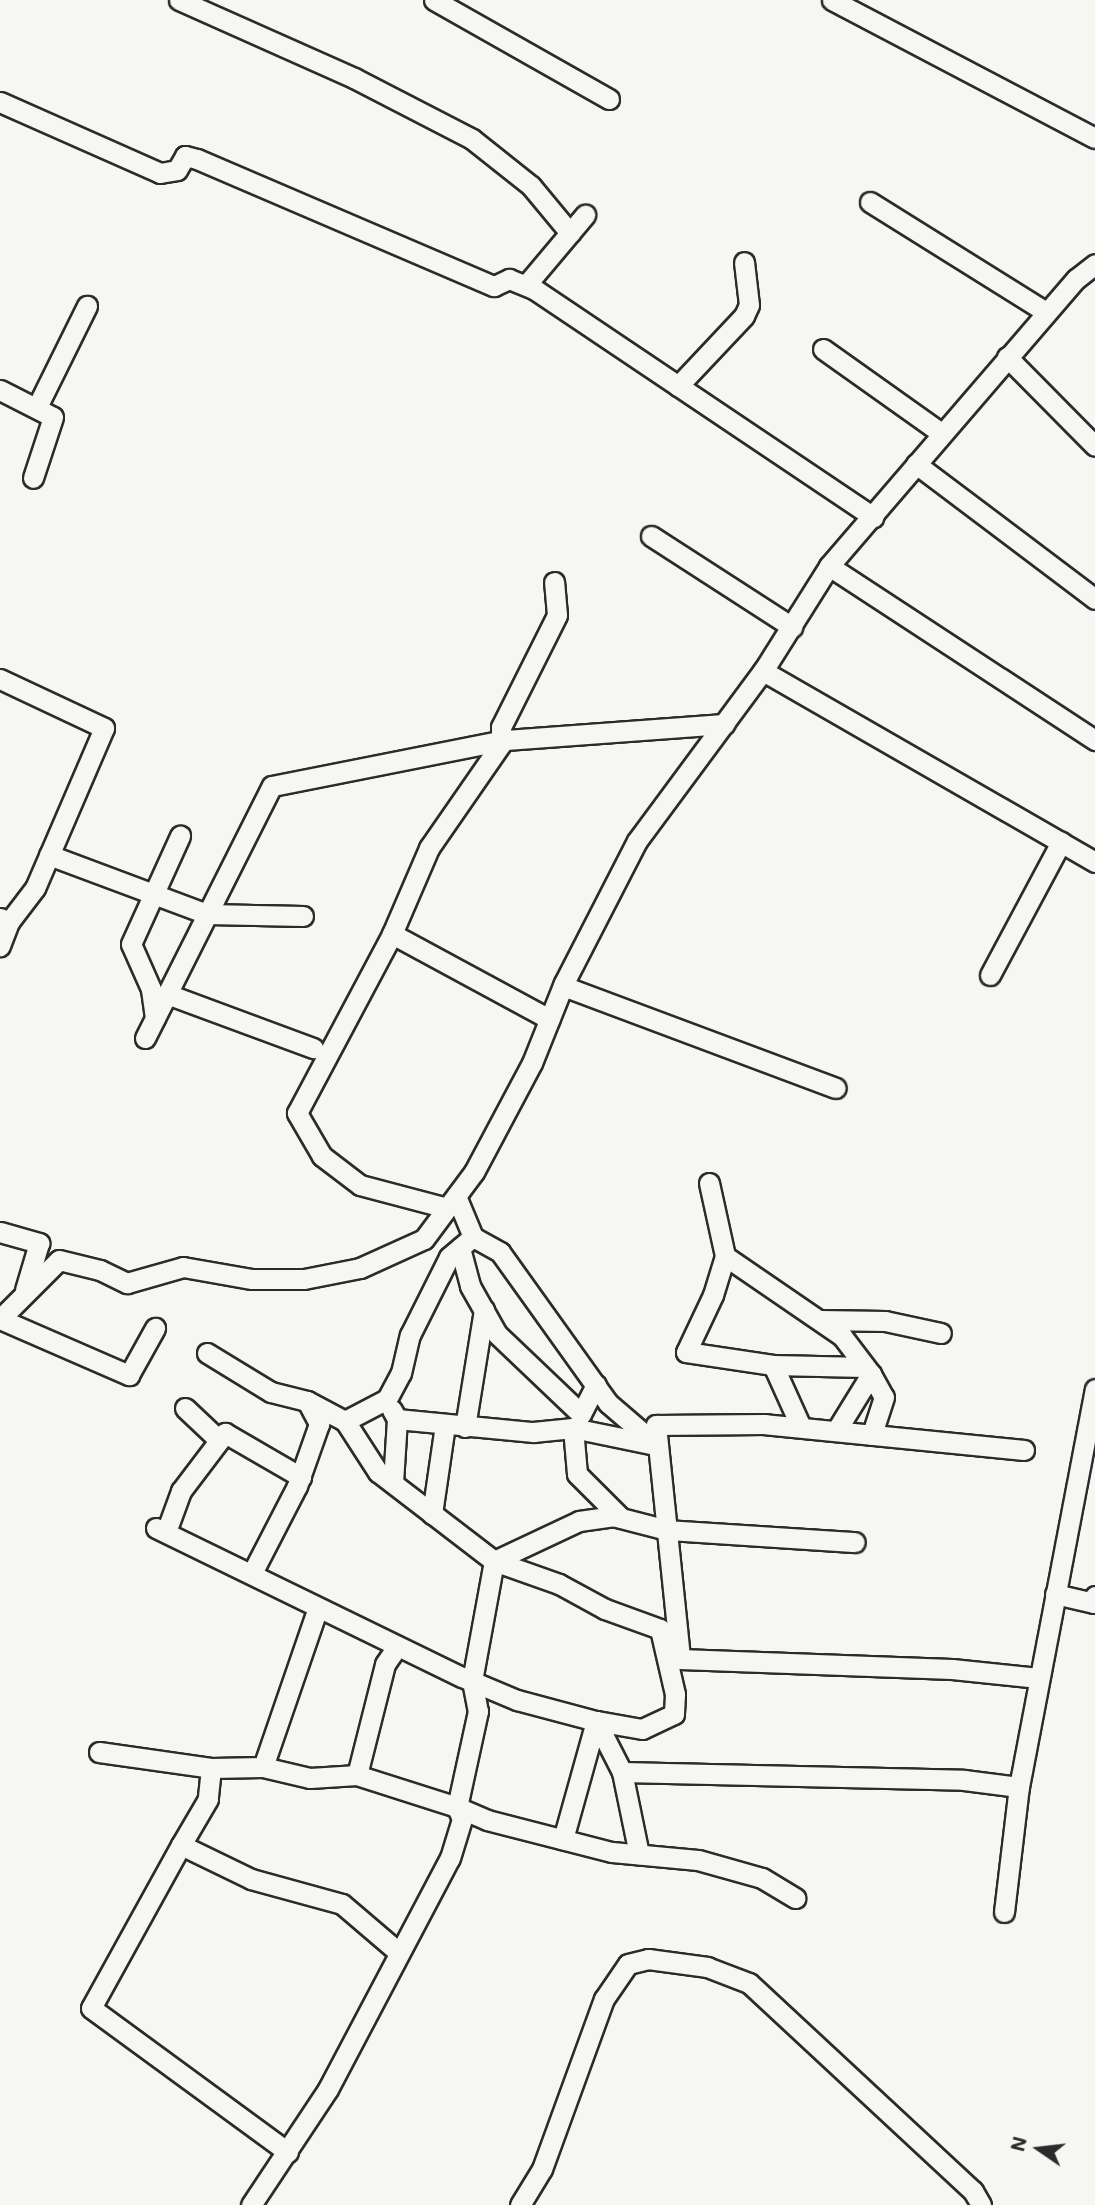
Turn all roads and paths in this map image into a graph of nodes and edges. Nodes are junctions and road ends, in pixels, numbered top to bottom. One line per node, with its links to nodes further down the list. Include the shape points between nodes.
1 (179, 0): 9 (street, via 354,78 472,139 531,186)
2 (434, 0): 4 (street)
3 (832, 0): 6 (street)
4 (609, 99)
5 (0, 102): 12 (street, via 160,173 177,170 185,156 197,159 494,286 509,279)
6 (1095, 138)
7 (870, 202): 14 (street)
8 (585, 215): 9 (street)
9 (570, 233): 12 (street)
10 (744, 262): 17 (street, via 749,305 744,316)
11 (1095, 264): 14 (street)
12 (526, 285): 17 (street)
13 (87, 306): 19 (street)
14 (1046, 312): 16 (street)
15 (823, 349): 20 (street)
16 (1007, 357): 20 (street); 21 (street)
17 (678, 386): 24 (street)
18 (0, 390): 19 (street)
19 (37, 407): 23 (street, via 53,417)
20 (941, 433): 22 (street)
21 (1095, 446)
22 (916, 464): 24 (street); 28 (street)
23 (33, 478)
24 (873, 517): 26 (street)
25 (650, 536): 29 (street)
26 (829, 566): 29 (street); 34 (street)
27 (554, 582): 33 (street, via 557,615 501,727)
28 (1095, 599)
29 (792, 626): 30 (street)
30 (763, 671): 32 (street); 36 (street)
31 (0, 679): 37 (street, via 104,728)
32 (724, 724): 33 (street); 46 (street, via 637,841)
33 (501, 740): 40 (street, via 272,786); 43 (street, via 429,848)
34 (1095, 740)
35 (180, 836): 39 (street)
36 (1061, 842): 38 (street); 45 (street)
37 (49, 855): 39 (street); 42 (street, via 35,888)
38 (1095, 862)
39 (151, 893): 40 (street); 48 (street, via 131,944 151,989)
40 (207, 914): 41 (street); 47 (street)
41 (303, 916)
42 (4, 920): 44 (street)
43 (392, 934): 49 (street); 54 (street, via 297,1113 322,1156 360,1185)
44 (0, 946)
45 (990, 975)
46 (563, 986): 49 (street); 52 (street)
47 (167, 995): 48 (street); 51 (street)
48 (155, 1018): 50 (street)
49 (550, 1019): 54 (street, via 474,1172)
50 (145, 1038)
51 (313, 1048)
52 (836, 1087)
53 (709, 1182): 57 (street)
54 (452, 1202): 56 (street); 58 (street, via 424,1239 360,1268 304,1279 252,1279 183,1267 127,1283 67,1259 50,1266)
55 (0, 1232): 58 (street, via 39,1243)
56 (467, 1243): 59 (street, via 470,1286); 67 (street, via 500,1252); 69 (street, via 449,1258 410,1335 401,1373)
57 (725, 1256): 61 (street); 65 (street, via 713,1295 686,1352)
58 (24, 1293): 60 (street)
59 (484, 1310): 67 (street, via 497,1334 581,1414); 74 (street)
60 (0, 1319): 62 (street, via 129,1375)
61 (820, 1320): 63 (street, via 885,1321); 66 (street, via 842,1336)
62 (155, 1328)
63 (941, 1333)
64 (207, 1353): 70 (street, via 271,1392)
65 (773, 1365): 66 (street); 75 (street)
66 (868, 1371): 77 (street); 78 (street, via 884,1397)
67 (596, 1385): 80 (street, via 608,1403)
68 (1095, 1389): 90 (street)
69 (387, 1399): 72 (street); 73 (street)
70 (307, 1401): 73 (street); 82 (street, via 319,1424)
71 (185, 1408): 79 (street)
72 (397, 1419): 74 (street); 83 (street)
73 (345, 1421): 83 (street, via 378,1472)
74 (455, 1426): 76 (street, via 533,1432); 84 (street)
75 (801, 1427): 77 (street); 80 (street, via 656,1424)
76 (573, 1428): 80 (street); 85 (street, via 578,1474)
77 (835, 1431): 78 (street)
78 (872, 1435): 81 (street)
79 (219, 1440): 82 (street, via 225,1433); 89 (street, via 181,1491 161,1530)
80 (658, 1446): 86 (street)
81 (1024, 1450)
82 (301, 1477): 89 (street)
83 (393, 1483): 84 (street)
84 (432, 1514): 88 (street)
85 (621, 1518): 86 (street); 88 (street, via 579,1521)
86 (667, 1530): 87 (street); 94 (street, via 680,1659 952,1669)
87 (855, 1542)
88 (494, 1562): 95 (street); 96 (street, via 559,1584 605,1609 660,1629 675,1694 674,1714 642,1729)
89 (252, 1573): 92 (street)
90 (1055, 1594): 91 (street, via 1094,1603); 94 (street)
91 (1095, 1596)
92 (317, 1610): 93 (street); 98 (street)
93 (397, 1647): 95 (street); 101 (street, via 385,1664)
94 (1039, 1678): 102 (street)
95 (472, 1681): 96 (street, via 517,1700); 103 (street, via 478,1712)
96 (596, 1721): 100 (street); 104 (street)
97 (100, 1752): 99 (street)
98 (263, 1767): 99 (street); 101 (street, via 310,1778)
99 (211, 1768): 105 (street, via 208,1799)
100 (622, 1772): 102 (street, via 964,1780); 106 (street)
101 (357, 1776): 103 (street)
102 (1019, 1787): 108 (street)
103 (457, 1807): 104 (street); 109 (street, via 462,1819 450,1858)
104 (563, 1839): 106 (street)
105 (181, 1845): 109 (street, via 251,1879 342,1904); 110 (street, via 91,2008)
106 (639, 1854): 107 (street, via 698,1860 762,1878)
107 (794, 1898)
108 (1004, 1912)
109 (397, 1951): 110 (street, via 328,2089)
110 (289, 2152): 111 (street)
111 (251, 2205)
112 (520, 2205): 113 (street, via 542,2169 604,1999 628,1964 648,1959 707,1967 749,1983 972,2191)
113 (981, 2205)

